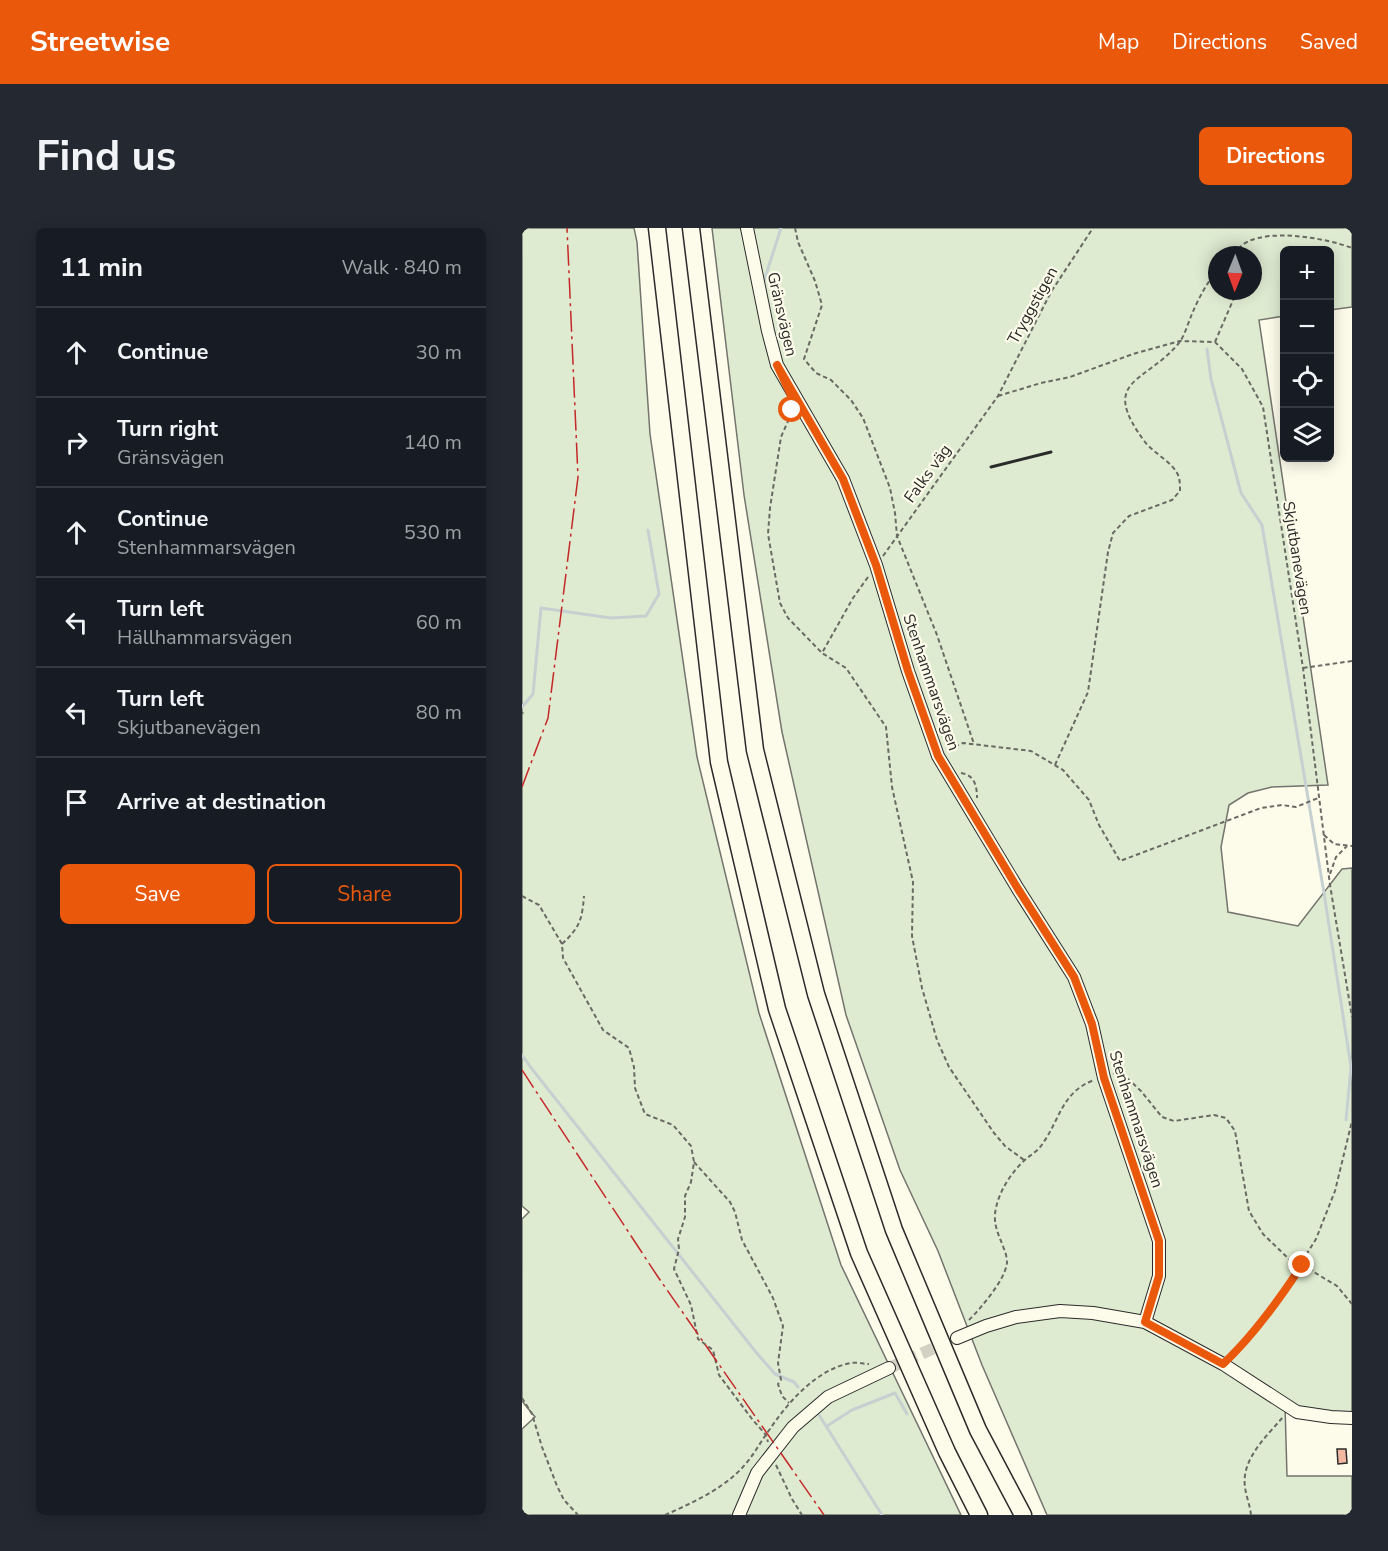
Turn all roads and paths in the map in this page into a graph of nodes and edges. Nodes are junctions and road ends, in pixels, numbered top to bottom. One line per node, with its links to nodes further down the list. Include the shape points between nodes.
1 (657, 228): 48 (highway, via 719,762 777,1009 860,1252 947,1452)
2 (691, 228): 49 (highway, via 755,750 816,994 894,1230 978,1430)
3 (747, 228): 15 (street, Gränsvägen, via 777,365 843,479)
4 (795, 228): 14 (path, via 822,304 804,359 816,373 831,380 863,418 890,488)
5 (1093, 228): 12 (path, Tryggstigen, via 1051,292)
6 (1240, 246): 7 (path, via 1267,237 1293,236 1340,243)
7 (1352, 249)
8 (1208, 285): 10 (path)
9 (1233, 300): 11 (path)
10 (1180, 341): 11 (path); 12 (path); 21 (path, via 1126,390 1124,405 1148,447 1179,476 1180,491 1172,500 1129,516 1113,532 1088,692)
11 (1215, 342): 18 (path, Skjutbanevägen, via 1242,369 1263,407)
12 (998, 396): 14 (path, Falks väg)
13 (792, 410): 16 (path, via 781,437 768,534 780,603 788,618)
14 (897, 536): 15 (path, Falks väg); 19 (path, via 937,635)
15 (876, 565): 16 (path, Falks väg); 20 (street, Stenhammarsvägen)
16 (822, 653): 32 (path, via 846,668 886,727 892,787 913,882 912,936 937,1040 949,1067 994,1133)
17 (1352, 661): 18 (path)
18 (1302, 668): 22 (path, Skjutbanevägen)
19 (974, 744): 20 (path, via 963,742); 21 (path, via 1031,751)
20 (938, 756): 34 (street, Stenhammarsvägen, via 1074,977 1092,1024 1104,1078 1159,1241 1159,1276)
21 (1055, 765): 22 (path, via 1089,800 1120,861 1261,808 1296,807)
22 (1318, 797): 23 (path, Skjutbanevägen)
23 (1324, 835): 24 (path, via 1334,844); 26 (path, Skjutbanevägen)
24 (1347, 846): 25 (path); 26 (path, via 1336,857)
25 (1352, 846)
26 (1329, 875): 30 (path, Skjutbanevägen)
27 (522, 896): 29 (path, via 539,905)
28 (584, 896): 29 (path, via 583,915 576,931)
29 (562, 944): 33 (path, via 563,958 603,1030 629,1048 635,1088 645,1114 673,1125 691,1146)
30 (1352, 1017)
31 (1352, 1121): 36 (path, via 1335,1191 1316,1239 1280,1299 1243,1346)
32 (1024, 1160)
33 (694, 1162): 39 (path, via 730,1202 742,1240 773,1298 783,1326 778,1363 782,1380 778,1384); 42 (path, via 674,1269 691,1305 698,1339 713,1350 719,1375)
34 (1145, 1322): 35 (street, via 1060,1311 1016,1317); 36 (street)
35 (957, 1338)
36 (1223, 1364): 40 (street)
37 (883, 1365): 39 (path, via 854,1363 836,1367); 43 (street, via 828,1397 793,1427)
38 (522, 1398): 44 (path, via 532,1414 557,1486)
39 (789, 1403): 42 (path)
40 (1291, 1408): 41 (street); 50 (path, via 1255,1450 1245,1469 1244,1485)
41 (1352, 1418)
42 (766, 1435): 45 (path, via 736,1474 702,1498)
43 (771, 1455): 46 (street, via 757,1473); 47 (path)
44 (578, 1515)
45 (665, 1515)
46 (740, 1515)
47 (802, 1515)
48 (979, 1515)
49 (1023, 1515)
50 (1251, 1515)

